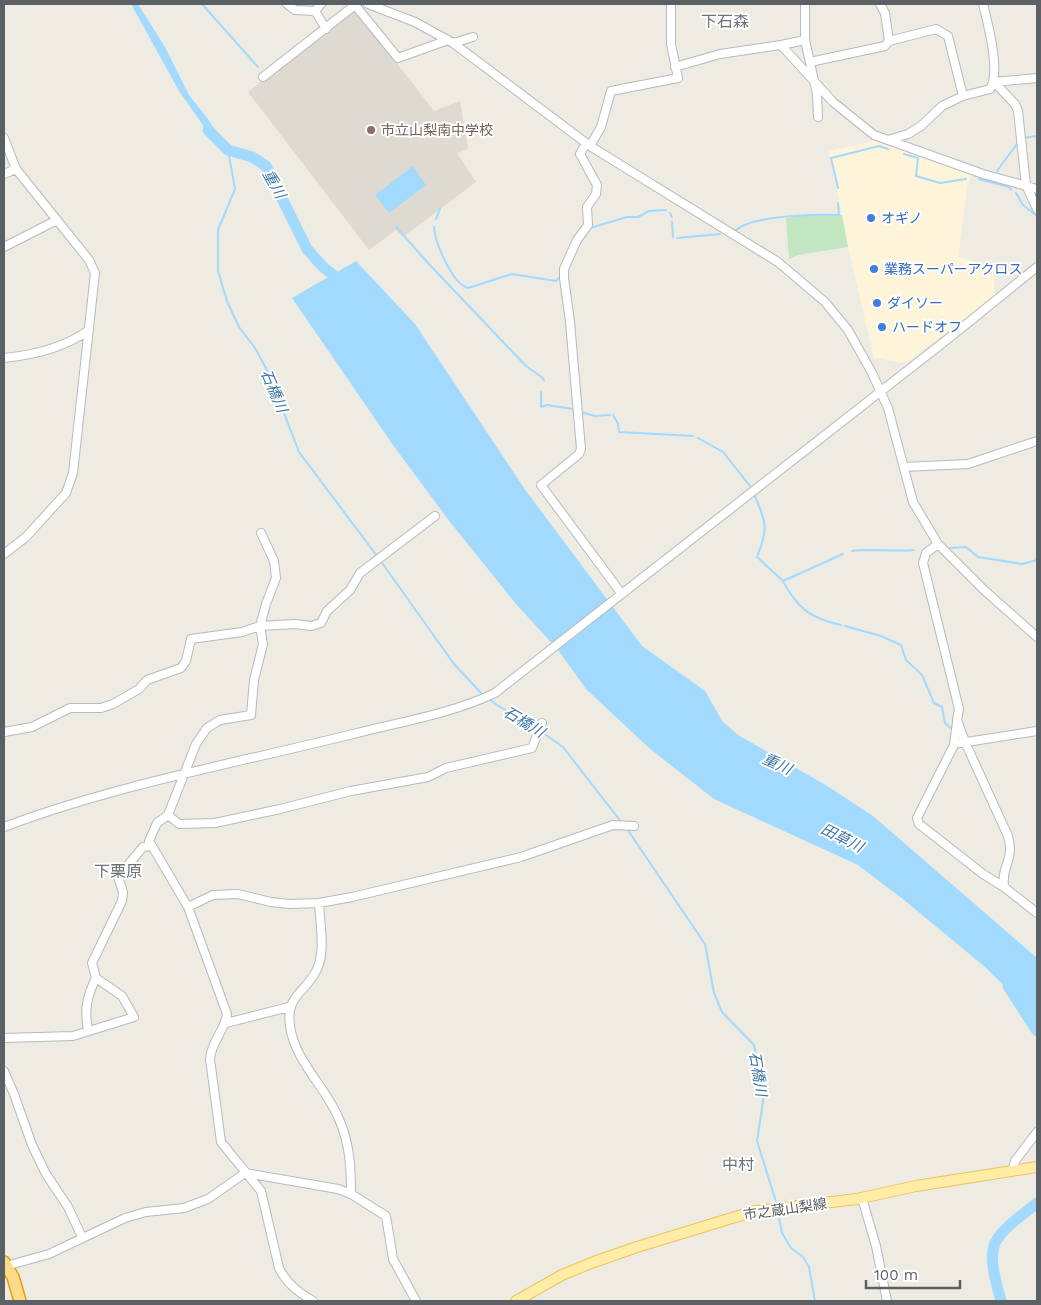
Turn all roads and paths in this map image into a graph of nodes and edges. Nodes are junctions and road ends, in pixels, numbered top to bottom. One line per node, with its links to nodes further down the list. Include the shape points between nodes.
1 (287, 4): 8 (street, via 295,10)
2 (321, 4): 8 (street)
3 (368, 4): 13 (street, via 415,22)
4 (671, 4): 16 (street, via 671,44)
5 (804, 4): 11 (street)
6 (880, 4): 12 (street, via 885,13)
7 (983, 4): 20 (street, via 990,30)
8 (315, 11): 9 (street)
9 (326, 29): 13 (street, via 355,4 398,58); 17 (street)
10 (473, 37): 13 (street)
11 (805, 40): 14 (street); 15 (street)
12 (889, 41): 15 (street, via 885,46); 21 (street, via 940,30 948,36)
13 (451, 42): 25 (street)
14 (781, 45): 16 (street, via 720,54); 19 (street)
15 (810, 62): 19 (street)
16 (675, 67): 25 (street, via 678,78 611,91 601,127)
17 (263, 77)
18 (1037, 78): 20 (street)
19 (814, 81): 22 (street); 24 (street, via 854,120)
20 (994, 82): 21 (street, via 984,92); 28 (street, via 1018,111)
21 (963, 96): 24 (street, via 942,106 908,134)
22 (818, 117)
23 (4, 138): 26 (street)
24 (886, 140): 28 (street, via 983,174)
25 (588, 144): 36 (street, via 778,262 800,280 825,302 848,330); 43 (street, via 580,154 598,185 587,207 588,225 576,240 564,269 580,449 579,454 541,485)
26 (16, 169): 27 (street); 31 (street)
27 (4, 174)
28 (1026, 185): 29 (street); 30 (street)
29 (1037, 189)
30 (1037, 210)
31 (57, 220): 32 (street); 34 (street, via 95,273)
32 (4, 247)
33 (1037, 267): 36 (street)
34 (89, 330): 35 (street, via 68,344); 42 (street, via 73,474 66,493 26,537)
35 (4, 358)
36 (880, 391): 38 (street, via 891,416); 43 (street)
37 (1037, 441): 38 (street, via 968,464)
38 (904, 467): 41 (street, via 913,502)
39 (435, 516): 44 (street, via 360,573 350,590 327,611 321,624)
40 (261, 532): 44 (street, via 274,561 276,578)
41 (938, 544): 45 (street); 46 (street, via 926,553 923,563 959,709)
42 (4, 554)
43 (621, 593): 52 (street, via 547,654 481,700)
44 (260, 626): 49 (street, via 242,632 191,639 181,668 147,680 139,689 113,704 101,708 70,708 32,727); 52 (street, via 263,644 254,680 251,716 220,720 207,728)
45 (1037, 637)
46 (957, 720): 50 (street); 51 (street)
47 (542, 723): 53 (street, via 532,748 446,768 428,777 351,790 215,823 179,824)
48 (1037, 731): 50 (street)
49 (4, 732)
50 (965, 742): 51 (street); 57 (street, via 1012,849 1003,875)
51 (954, 745): 57 (street, via 917,818 919,824)
52 (182, 776): 53 (street); 55 (street, via 80,801)
53 (168, 815): 56 (street, via 157,822)
54 (634, 826): 58 (street, via 613,825 521,857)
55 (4, 827)
56 (150, 846): 59 (street); 61 (street, via 143,848 118,877 122,901 92,963)
57 (1004, 887): 60 (street)
58 (319, 903): 59 (street, via 271,902 238,894 204,898); 62 (street, via 320,958 317,970)
59 (188, 907): 63 (street, via 224,1002)
60 (1037, 913)
61 (96, 978): 64 (street, via 87,996); 64 (street, via 122,996 134,1016)
62 (289, 1007): 63 (street); 71 (street, via 292,1039 340,1119 352,1159)
63 (226, 1023): 70 (street, via 210,1051 210,1059 221,1142)
64 (88, 1030): 65 (street, via 73,1036)
65 (4, 1038)
66 (4, 1071): 73 (street, via 32,1145)
67 (1037, 1132): 69 (street)
68 (1037, 1167): 69 (main road, 市之蔵山梨線)
69 (1012, 1170): 72 (main road, 市之蔵山梨線)
70 (245, 1173): 71 (street); 73 (street, via 208,1199 184,1208 146,1212); 76 (street, via 261,1191 279,1268 298,1293)
71 (351, 1194): 77 (street, via 388,1219 393,1260)
72 (862, 1198): 78 (main road, 市之蔵山梨線, via 744,1214 637,1246 562,1275); 79 (street)
73 (82, 1237): 74 (street, via 49,1254)
74 (5, 1264): 75 (highway, via 13,1277)
75 (20, 1301)
76 (314, 1301)
77 (416, 1301)
78 (516, 1301)
79 (887, 1301)

